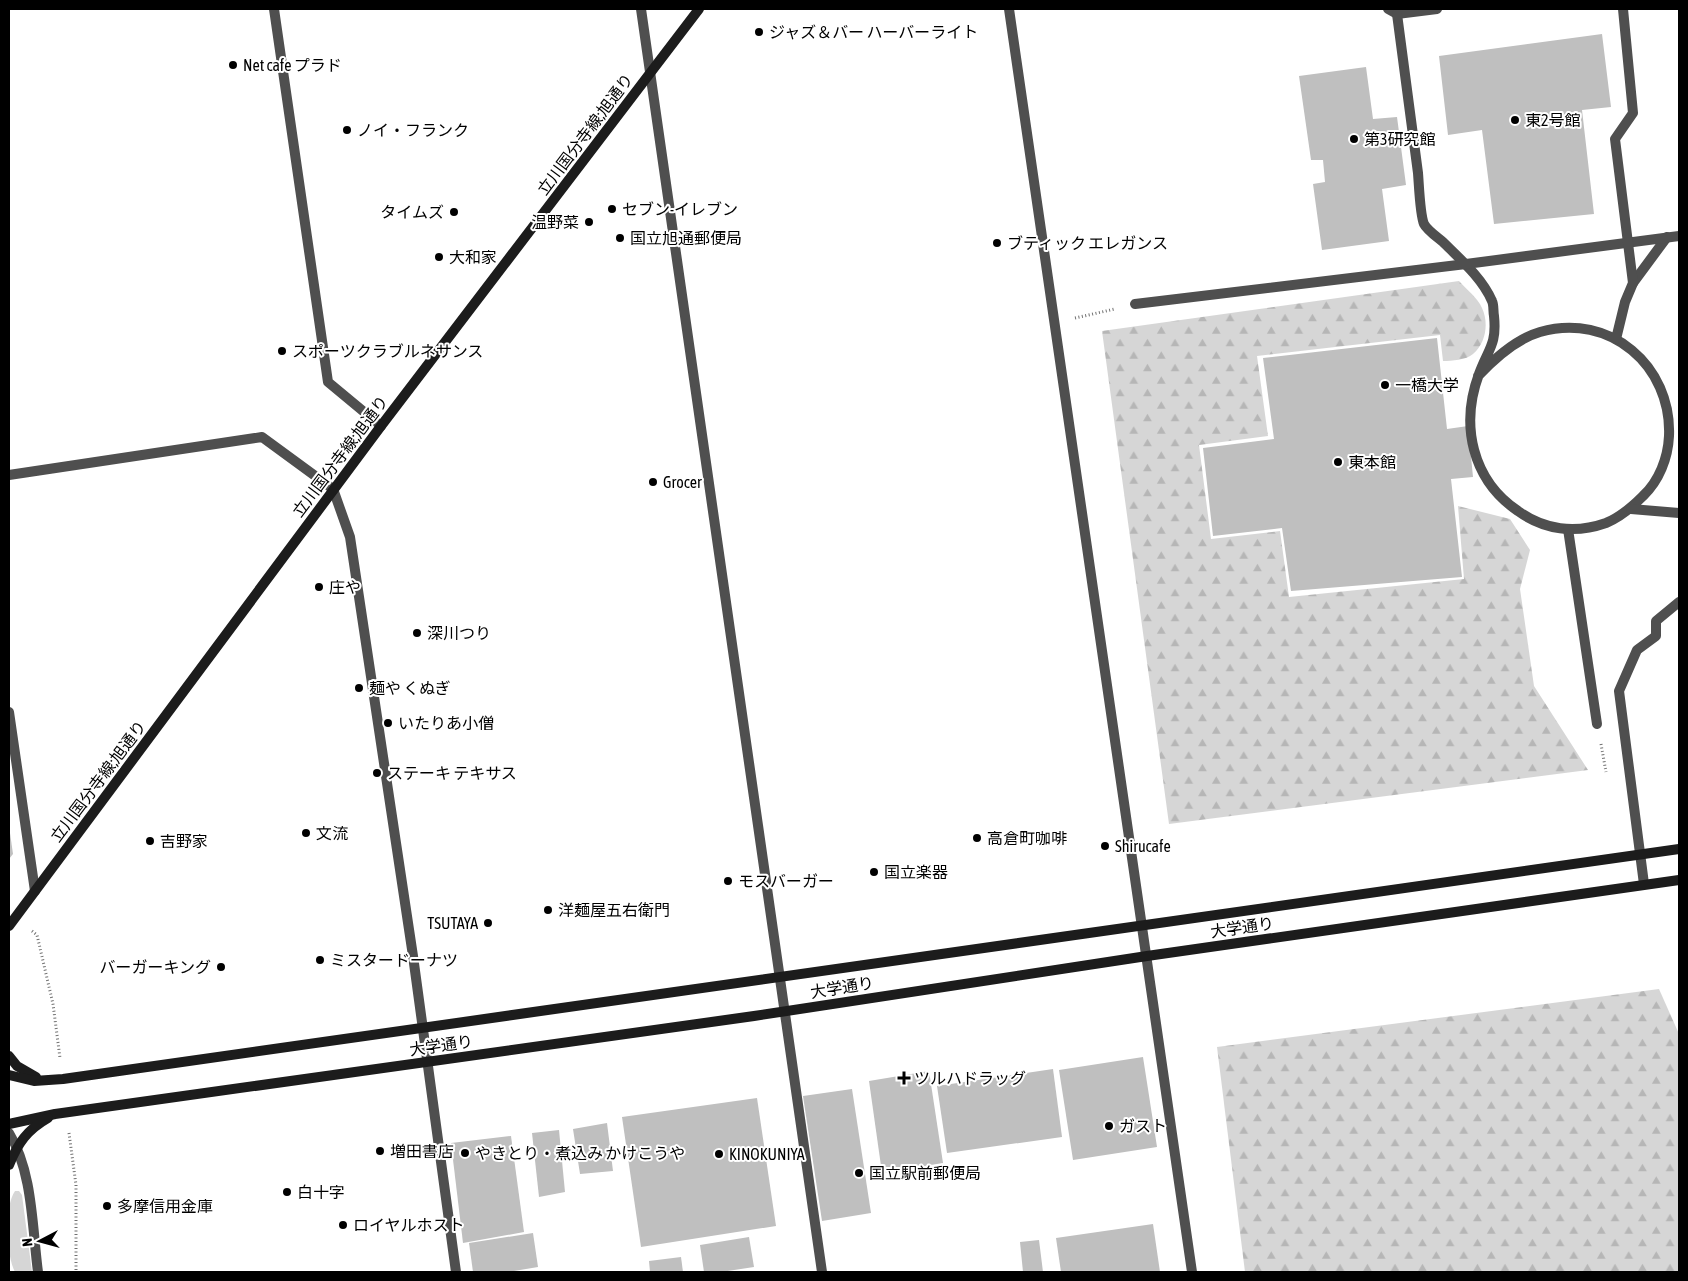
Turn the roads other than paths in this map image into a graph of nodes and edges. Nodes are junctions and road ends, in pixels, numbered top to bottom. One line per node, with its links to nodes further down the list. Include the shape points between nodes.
1 (274, 9): 18 (street, via 328,382)
2 (641, 9): 9 (street)
3 (699, 9): 9 (main road, 立川国分寺線;旭通り)
4 (1009, 9): 32 (street)
5 (1388, 9): 8 (street)
6 (1437, 9): 8 (street)
7 (1623, 9): 12 (street, via 1633,113 1615,140)
8 (1398, 14): 13 (street, via 1424,225)
9 (652, 72): 18 (main road, 立川国分寺線;旭通り); 35 (street)
10 (1679, 236): 11 (street)
11 (1667, 237): 12 (street); 14 (street)
12 (1628, 243): 13 (street); 14 (street)
13 (1466, 264): 15 (street); 17 (street, via 1492,302 1496,336)
14 (1633, 283): 16 (street)
15 (1135, 304)
16 (1616, 338): 17 (street, via 1577,328 1554,328 1516,343); 21 (street, via 1647,364 1660,383 1670,421 1665,462 1649,491)
17 (1478, 376): 23 (street, via 1469,422 1472,448 1481,472 1500,497 1535,523)
18 (381, 426): 20 (main road, 立川国分寺線;旭通り)
19 (9, 475): 20 (street, via 262,437)
20 (334, 489): 31 (main road, 立川国分寺線;旭通り); 37 (street, via 350,537)
21 (1631, 509): 22 (street); 23 (street, via 1604,523)
22 (1679, 513)
23 (1568, 529): 26 (street)
24 (1679, 602): 28 (street, via 1656,621 1656,636 1637,650 1619,691)
25 (9, 712): 31 (street)
26 (1598, 724)
27 (1679, 850): 28 (main road, 大学通り)
28 (1641, 855): 30 (street); 32 (main road, 大学通り)
29 (1679, 880): 30 (main road, 大学通り)
30 (1644, 884): 34 (main road, 大学通り)
31 (35, 891): 33 (main road, 立川国分寺線;旭通り)
32 (1142, 924): 34 (street); 35 (main road, 大学通り)
33 (9, 926)
34 (1146, 956): 36 (main road, 大学通り); 50 (street)
35 (780, 978): 36 (street); 37 (main road, 大学通り)
36 (785, 1011): 39 (main road, 大学通り); 49 (street)
37 (422, 1028): 39 (street); 41 (main road, 大学通り)
38 (9, 1056): 41 (main road, via 17,1066 34,1077)
39 (427, 1062): 42 (main road, 大学通り); 48 (street)
40 (9, 1075): 41 (main road, 大学通り)
41 (52, 1081)
42 (56, 1114): 43 (main road, 大学通り); 45 (main road, via 35,1125)
43 (9, 1124)
44 (9, 1133): 45 (street)
45 (17, 1146): 46 (main road); 47 (street, via 27,1184)
46 (9, 1165)
47 (38, 1272)
48 (456, 1272)
49 (822, 1272)
50 (1192, 1272)

